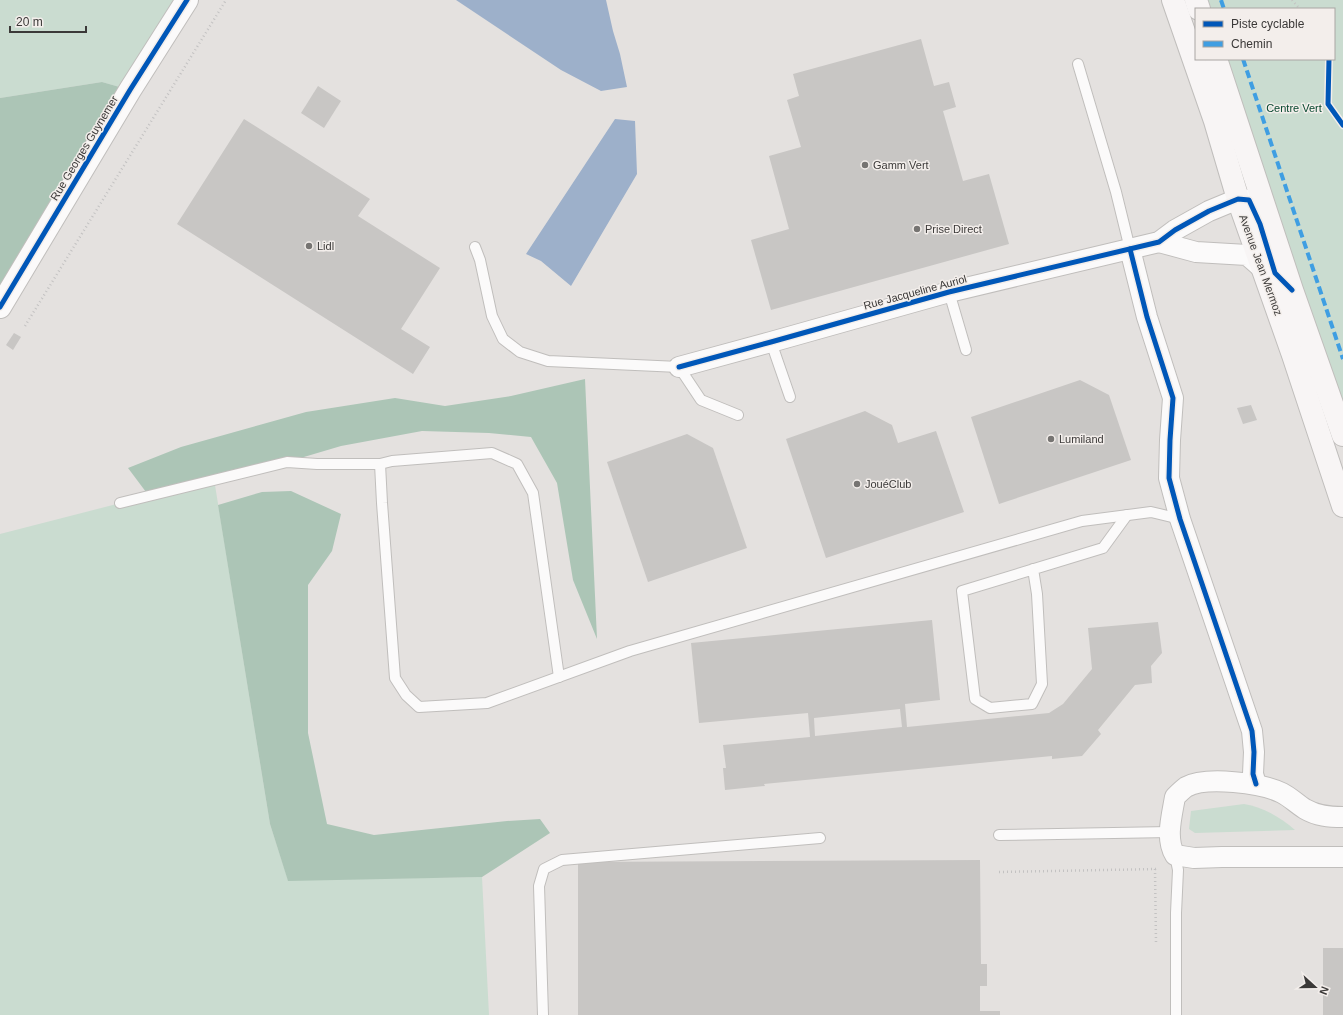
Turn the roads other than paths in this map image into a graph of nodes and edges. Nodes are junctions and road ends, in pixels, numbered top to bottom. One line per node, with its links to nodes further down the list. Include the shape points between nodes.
1 (187, 0): 12 (street, Rue Georges Guynemer)
2 (1172, 0): 5 (main road, Avenue Jean Mermoz, via 1215,121)
3 (1216, 60): 10 (main road, Avenue Jean Mermoz)
4 (1078, 64): 8 (lane)
5 (1238, 199): 6 (street, via 1209,211); 9 (main road, Avenue Jean Mermoz); 10 (street, via 1249,200 1260,224 1275,273)
6 (1159, 242): 8 (street, Rue Jacqueline Auriol); 9 (street, via 1196,252 1247,255)
7 (475, 247): 15 (lane, via 492,316 503,340 520,352 548,361)
8 (1130, 249): 11 (street, Rue Jacqueline Auriol); 23 (street, via 1147,317 1173,398 1169,478)
9 (1263, 268): 21 (main road, Avenue Jean Mermoz)
10 (1292, 290): 18 (main road, Avenue Jean Mermoz)
11 (949, 292): 13 (street, Rue Jacqueline Auriol); 14 (lane)
12 (0, 307)
13 (771, 342): 15 (street, Rue Jacqueline Auriol); 16 (lane)
14 (966, 350)
15 (678, 367): 17 (lane, via 701,400)
16 (790, 397)
17 (738, 415)
18 (1343, 435)
19 (380, 464): 20 (lane, via 287,462); 25 (lane, via 492,453 517,464 534,493); 25 (lane, via 395,678 406,696 420,706 487,703)
20 (120, 503)
21 (1343, 506)
22 (1127, 515): 23 (lane, via 1151,512); 24 (lane, via 1103,548); 25 (lane, via 1082,521 871,581 630,651)
23 (1180, 519): 26 (street, via 1252,731 1253,774)
24 (1033, 569): 24 (lane, via 1037,594 1042,684 1032,704 990,708 975,699 962,591)
25 (559, 677)
26 (1256, 784): 27 (street, via 1282,793 1306,810 1324,816); 28 (street, via 1200,782 1187,787 1175,797)
27 (1343, 817)
28 (1170, 832): 29 (lane); 31 (street)
29 (998, 835)
30 (820, 838): 33 (lane, via 562,860 544,869 540,886)
31 (1175, 855): 32 (street, via 1194,858); 34 (lane, via 1178,870)
32 (1343, 856)
33 (543, 1015)
34 (1176, 1015)

